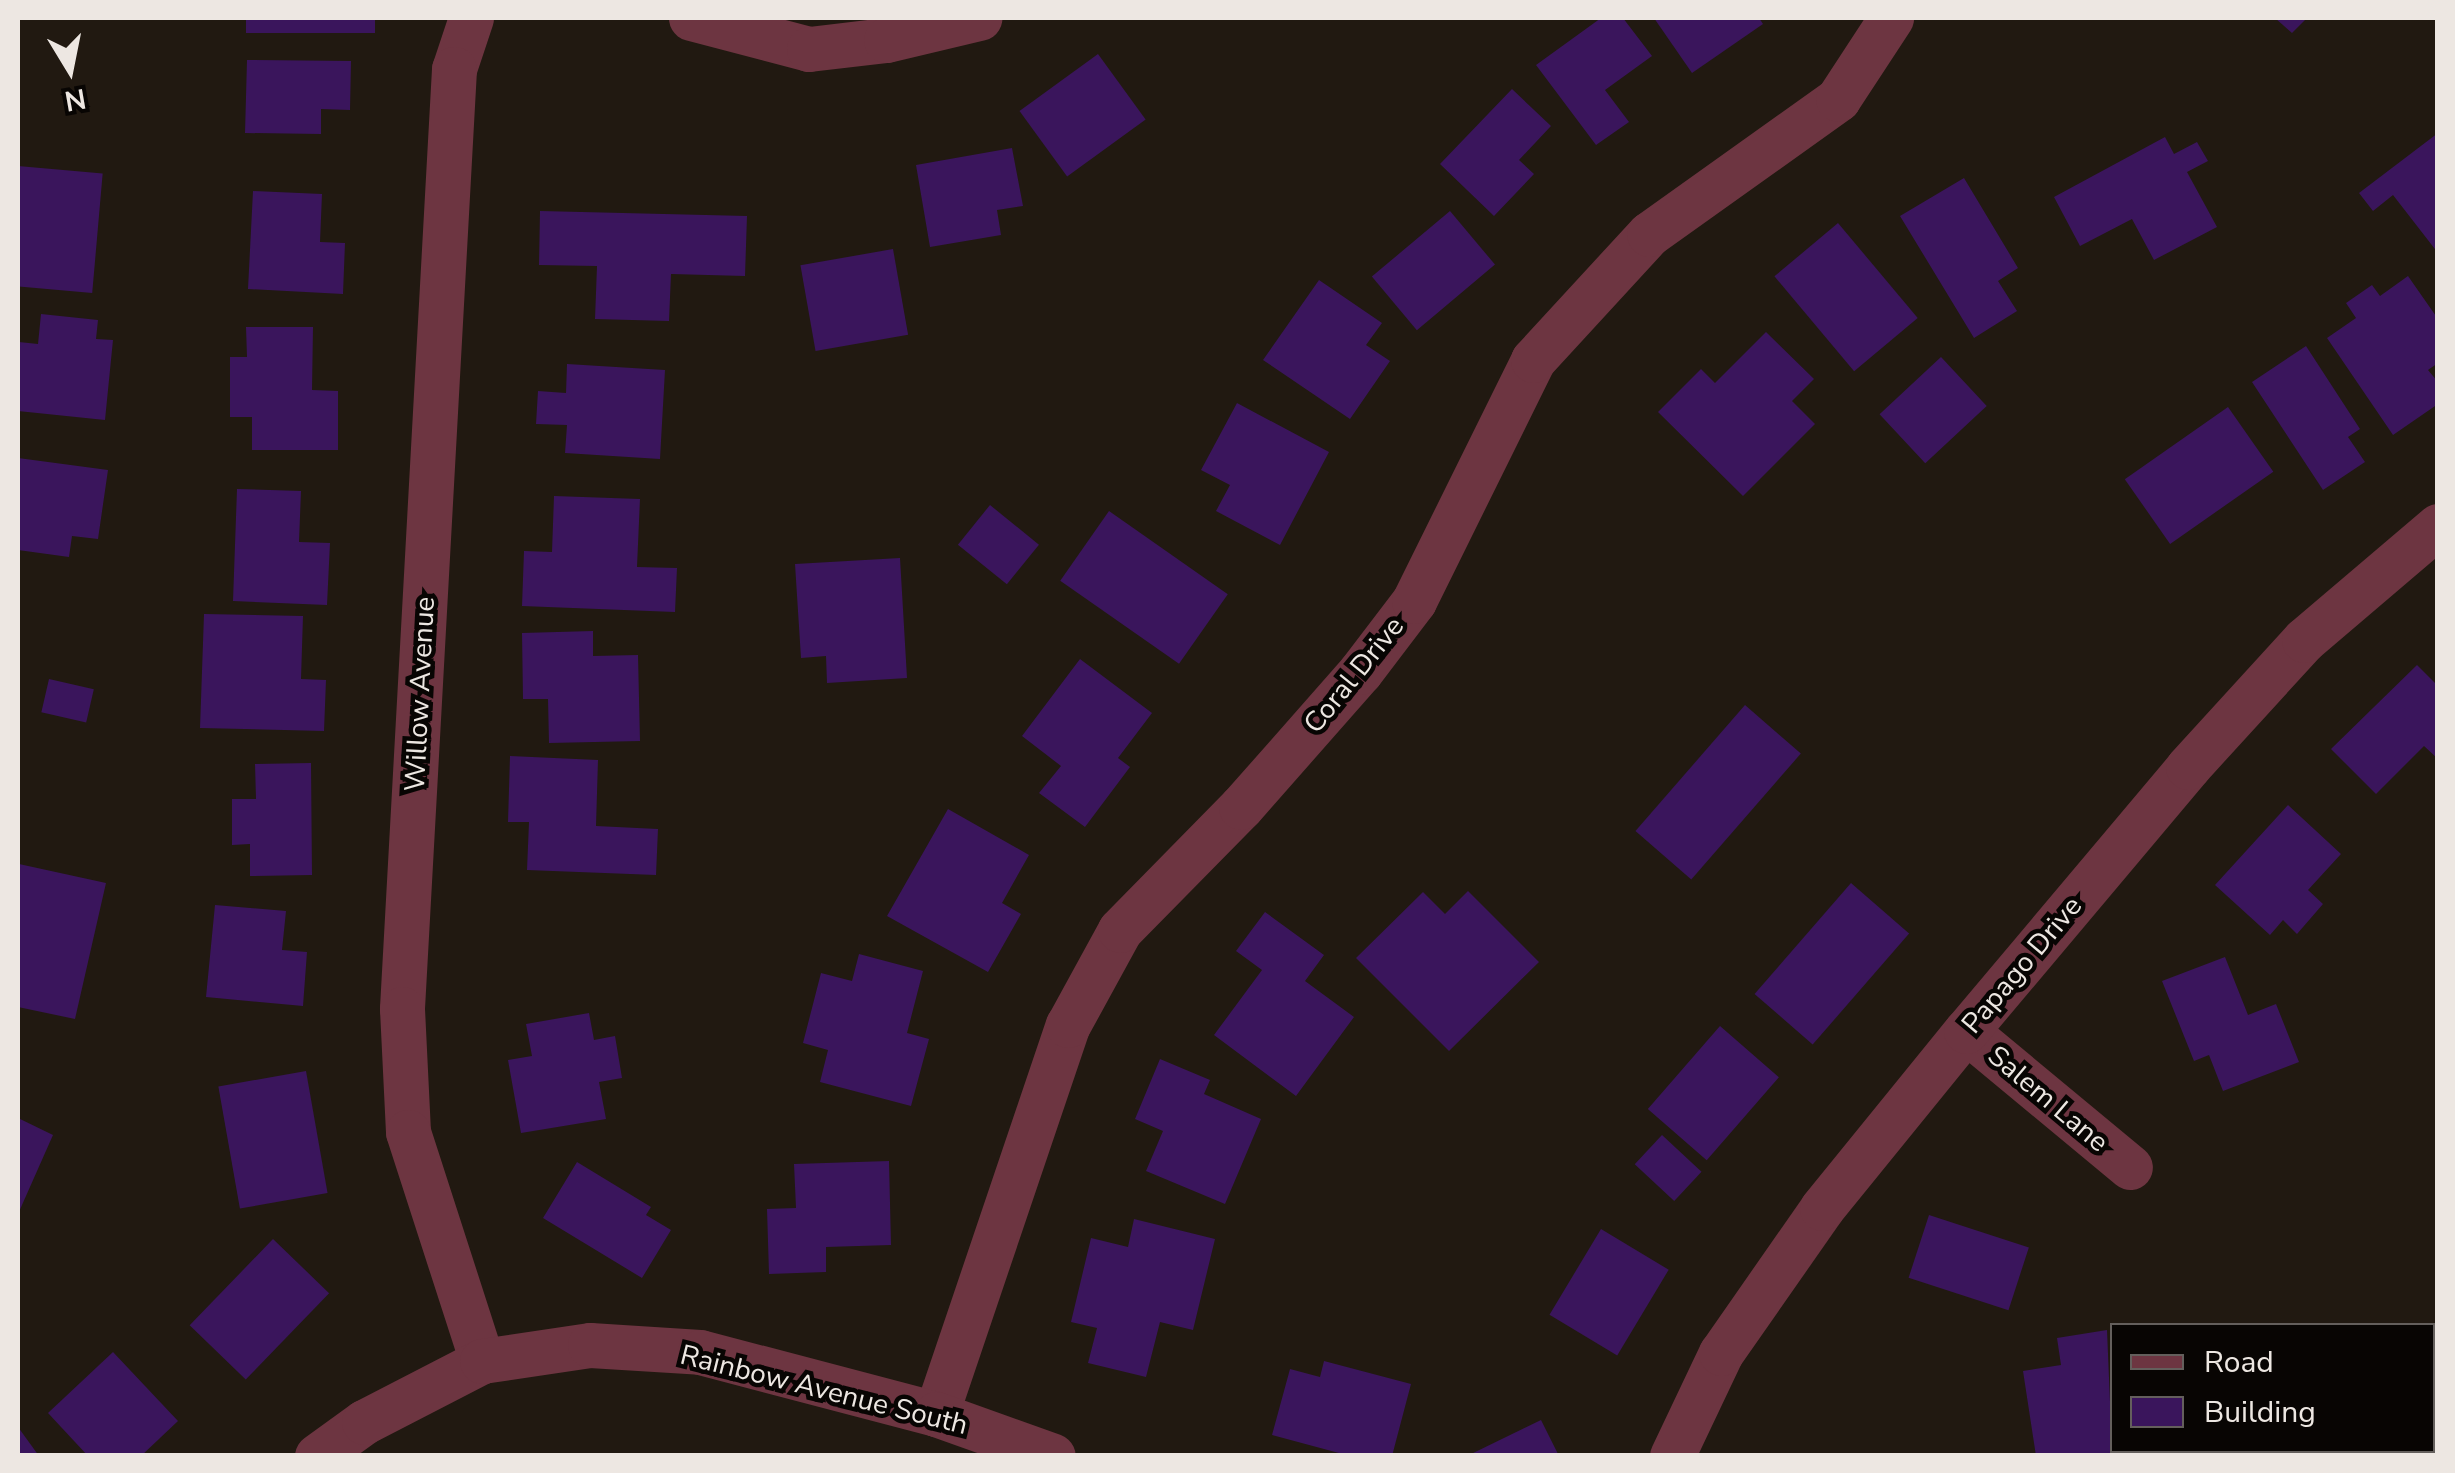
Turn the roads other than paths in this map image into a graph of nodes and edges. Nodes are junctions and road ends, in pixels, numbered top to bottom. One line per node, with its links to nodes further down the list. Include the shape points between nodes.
1 (472, 18): 8 (street, Willow Avenue, via 454,69 402,1009 408,1132)
2 (691, 18): 3 (street, via 809,49)
3 (979, 18)
4 (1891, 18): 9 (street, Coral Drive, via 1838,99 1650,234 1532,360 1414,600 1241,807 1120,930 1068,1025)
5 (2438, 526): 6 (street, Papago Drive, via 2304,640)
6 (1966, 1032): 7 (street, Salem Lane); 12 (street, Papago Drive, via 1822,1208 1721,1353)
7 (2130, 1167)
8 (482, 1361): 9 (street, Rainbow Avenue South, via 590,1345 700,1352); 10 (street, Rainbow Avenue South, via 364,1422)
9 (936, 1414): 11 (street, Rainbow Avenue South)
10 (317, 1456)
11 (1053, 1456)
12 (1672, 1456)

